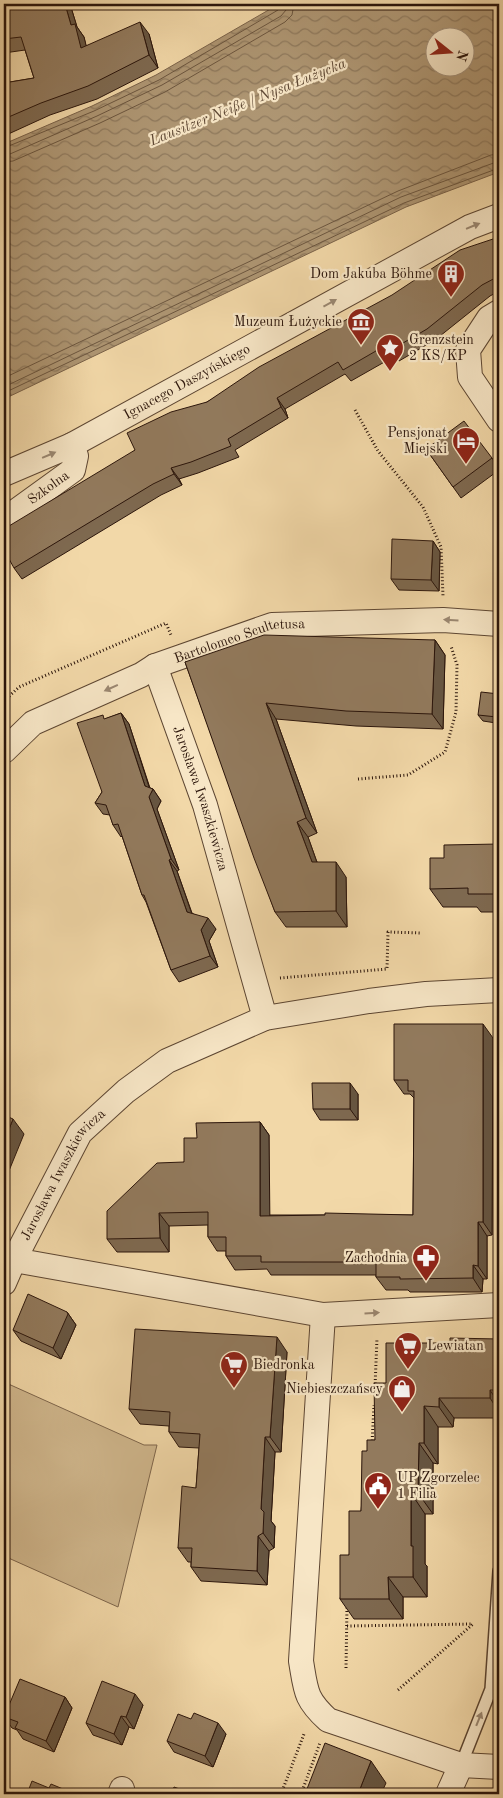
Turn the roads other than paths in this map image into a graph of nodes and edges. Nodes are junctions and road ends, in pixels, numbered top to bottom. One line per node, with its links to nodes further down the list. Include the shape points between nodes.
1 (499, 216): 4 (street, Ignacego Daszyńskiego, one-way to 1, via 470,227)
2 (499, 312): 3 (street, via 489,318 468,350 470,377)
3 (499, 420)
4 (72, 445): 5 (street, Ignacego Daszyńskiego, one-way to 4); 6 (street, Szkolna, via 76,456 73,470)
5 (4, 474)
6 (4, 520)
7 (499, 624): 8 (street, Bartolomeo Scultetusa, one-way to 8, via 444,620 272,625)
8 (155, 666): 9 (street, Bartolomeo Scultetusa, one-way to 9, via 33,724); 11 (street, Jarosława Iwaszkiewicza, via 205,805)
9 (4, 751)
10 (499, 990): 11 (street, Jarosława Iwaszkiewicza, via 426,994)
11 (265, 1018): 12 (street, Jarosława Iwaszkiewicza, via 167,1061 126,1091 80,1133)
12 (9, 1258): 13 (street); 15 (street, Jarosława Iwaszkiewicza)
13 (4, 1283)
14 (499, 1306): 15 (street, Jarosława Iwaszkiewicza, one-way to 14)
15 (323, 1315): 17 (street, via 301,1661 306,1692 321,1714)
16 (499, 1571): 17 (lane, one-way to 16, via 491,1689)
17 (461, 1765): 18 (street); 19 (street)
18 (499, 1767)
19 (448, 1794)

